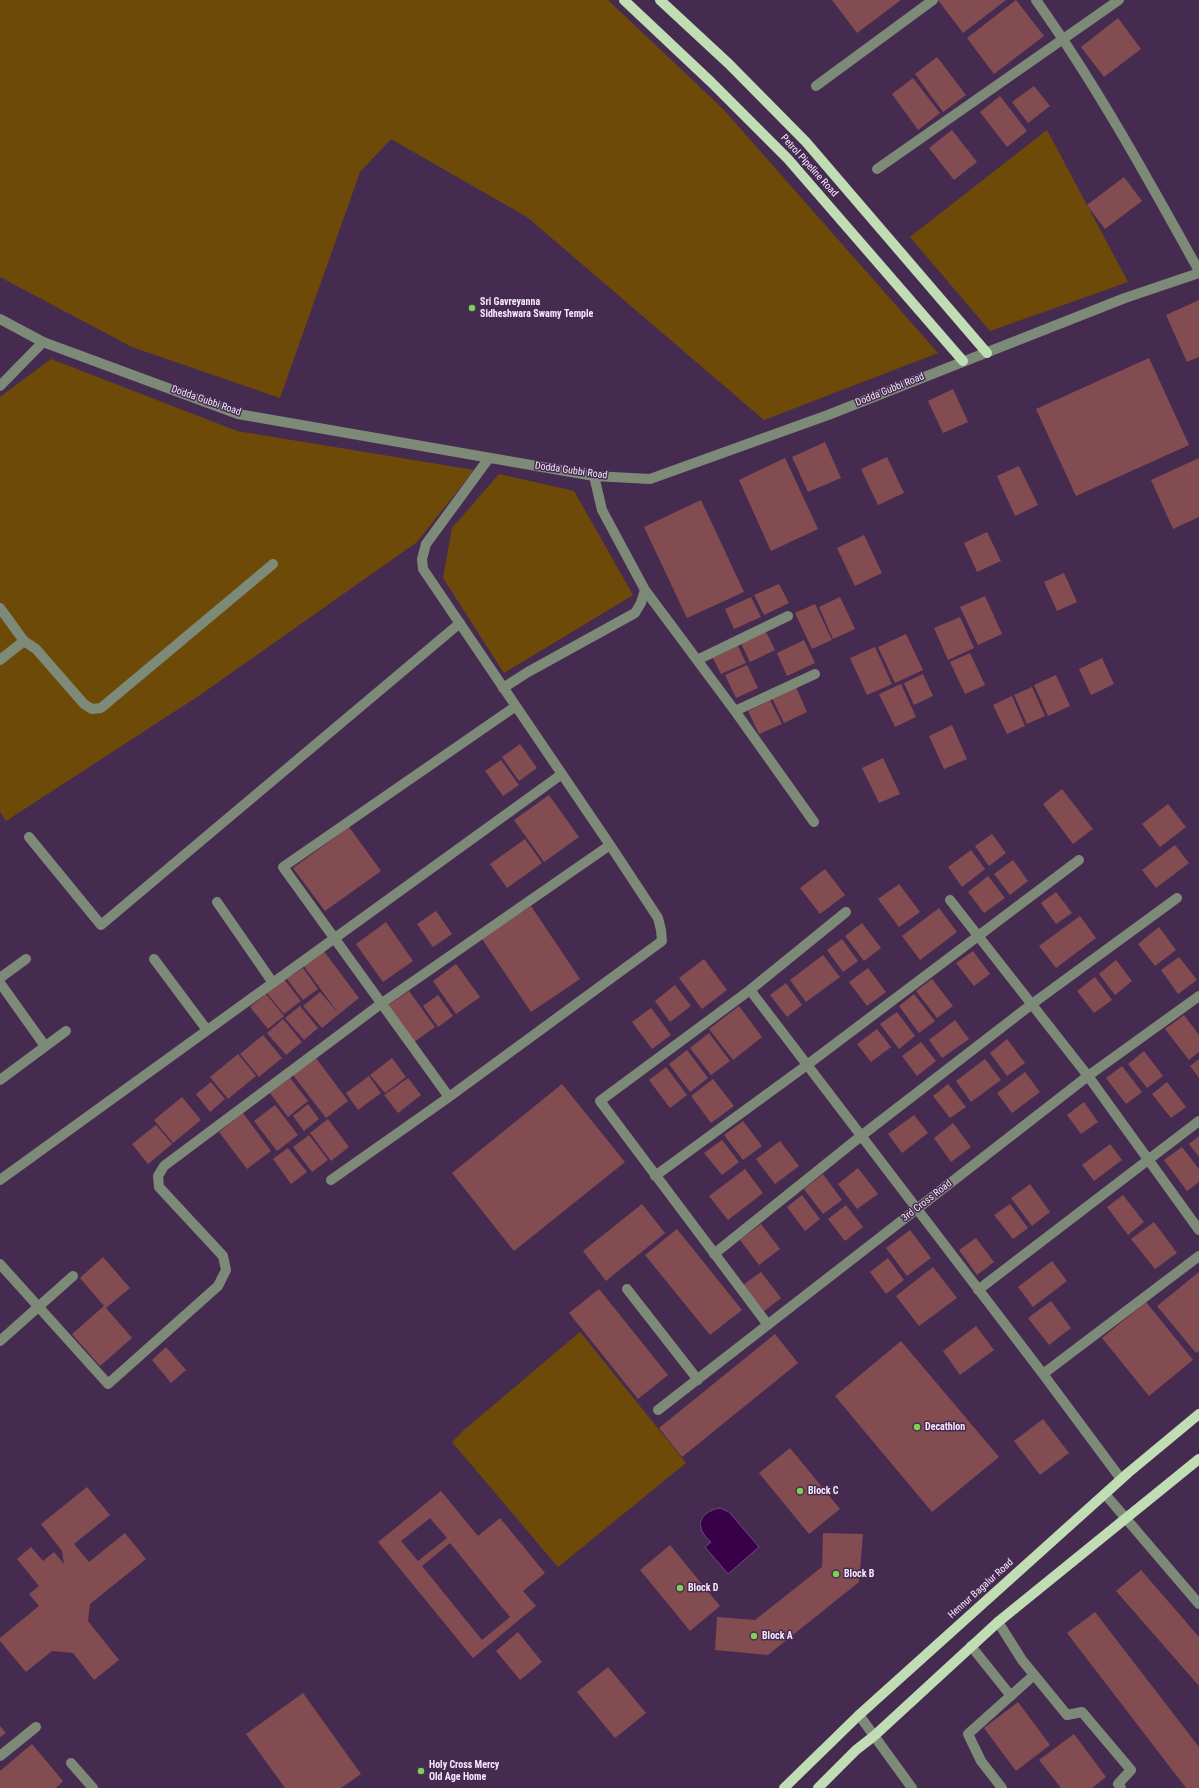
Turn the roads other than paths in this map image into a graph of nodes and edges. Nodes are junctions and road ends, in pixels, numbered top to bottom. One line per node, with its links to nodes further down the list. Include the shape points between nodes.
1 (624, 0): 13 (main road, Petrol Pipeline Road, via 712,82 788,159)
2 (660, 0): 12 (main road, Petrol Pipeline Road, via 729,64 806,142)
3 (933, 0): 7 (street)
4 (1036, 0): 6 (street)
5 (1119, 0): 6 (street)
6 (1064, 39): 8 (street); 9 (street, via 1134,154)
7 (816, 86)
8 (877, 169)
9 (1199, 272): 12 (street, Dodda Gubbi Road)
10 (0, 319): 11 (street, Dodda Gubbi Road)
11 (43, 342): 14 (street); 15 (street, Dodda Gubbi Road, via 238,414)
12 (987, 352): 13 (street, Dodda Gubbi Road)
13 (963, 361): 16 (street, Dodda Gubbi Road, via 828,415 650,479)
14 (0, 386)
15 (489, 458): 16 (street, Dodda Gubbi Road); 21 (street, via 426,544 422,559 423,569)
16 (594, 476): 18 (street, via 602,510)
17 (273, 564): 22 (street, via 101,708 92,709 84,704 36,649)
18 (645, 590): 24 (street); 26 (street, via 635,613)
19 (0, 608): 22 (street)
20 (788, 616): 24 (street)
21 (460, 623): 26 (street); 31 (street, via 102,925)
22 (24, 641): 23 (street)
23 (0, 660)
24 (697, 660): 28 (street)
25 (815, 674): 28 (street)
26 (503, 688): 27 (street)
27 (516, 706): 29 (street); 39 (street, via 283,867)
28 (735, 711): 30 (street)
29 (562, 774): 32 (street); 39 (street)
30 (814, 822)
31 (29, 837)
32 (610, 845): 47 (street); 55 (street, via 658,918 662,941)
33 (1079, 860): 38 (street)
34 (1177, 898): 48 (street)
35 (950, 900): 38 (street)
36 (217, 902): 44 (street)
37 (846, 912): 45 (street)
38 (979, 937): 48 (street); 52 (street)
39 (335, 938): 44 (street); 47 (street)
40 (26, 959): 42 (street)
41 (154, 959): 50 (street)
42 (0, 978)
43 (0, 983): 51 (street)
44 (273, 983): 50 (street)
45 (750, 990): 52 (street); 59 (street, via 600,1101)
46 (1199, 996): 53 (street, 3rd Cross Road)
47 (382, 1003): 55 (street); 70 (street, via 164,1166 158,1176 159,1187 224,1256 226,1270 218,1286 108,1384)
48 (1032, 1004): 53 (street); 57 (street)
49 (66, 1030): 51 (street)
50 (207, 1030): 60 (street)
51 (46, 1046): 54 (street)
52 (807, 1065): 57 (street); 59 (street)
53 (1088, 1076): 58 (street); 62 (street, 3rd Cross Road)
54 (0, 1080)
55 (449, 1097): 61 (street)
56 (1199, 1121): 58 (street)
57 (861, 1136): 62 (street); 64 (street)
58 (1150, 1159): 63 (street); 69 (street)
59 (655, 1176): 64 (street)
60 (0, 1180)
61 (331, 1180)
62 (917, 1210): 69 (street); 71 (street, 3rd Cross Road)
63 (1199, 1230)
64 (714, 1254): 71 (street)
65 (1199, 1256): 73 (street)
66 (0, 1264): 70 (street)
67 (73, 1276): 70 (street)
68 (627, 1288): 74 (street)
69 (978, 1290): 73 (street)
70 (39, 1307): 72 (street)
71 (768, 1325): 74 (street, 3rd Cross Road)
72 (0, 1341)
73 (1043, 1374): 78 (street)
74 (698, 1380): 75 (street, 3rd Cross Road)
75 (658, 1410)
76 (1199, 1414): 78 (main road, Hennur Bagalur Road)
77 (1199, 1459): 80 (main road)
78 (1121, 1479): 79 (main road, Hennur Bagalur Road)
79 (1105, 1494): 80 (street); 86 (main road, Hennur Bagalur Road)
80 (1126, 1518): 81 (street); 82 (main road)
81 (1199, 1604)
82 (998, 1622): 83 (main road); 84 (street)
83 (971, 1646): 85 (street); 88 (main road)
84 (1034, 1675): 85 (street); 96 (street, via 1067,1715 1082,1712 1131,1770 1118,1784)
85 (1011, 1696): 95 (street, via 968,1734 981,1761)
86 (859, 1715): 88 (street); 92 (main road, Hennur Bagalur Road)
87 (36, 1727): 89 (street)
88 (874, 1736): 93 (main road); 94 (street)
89 (0, 1756)
90 (71, 1763): 91 (street)
91 (93, 1788)
92 (784, 1788)
93 (818, 1788)
94 (912, 1788)
95 (1002, 1788)
96 (1121, 1788)

